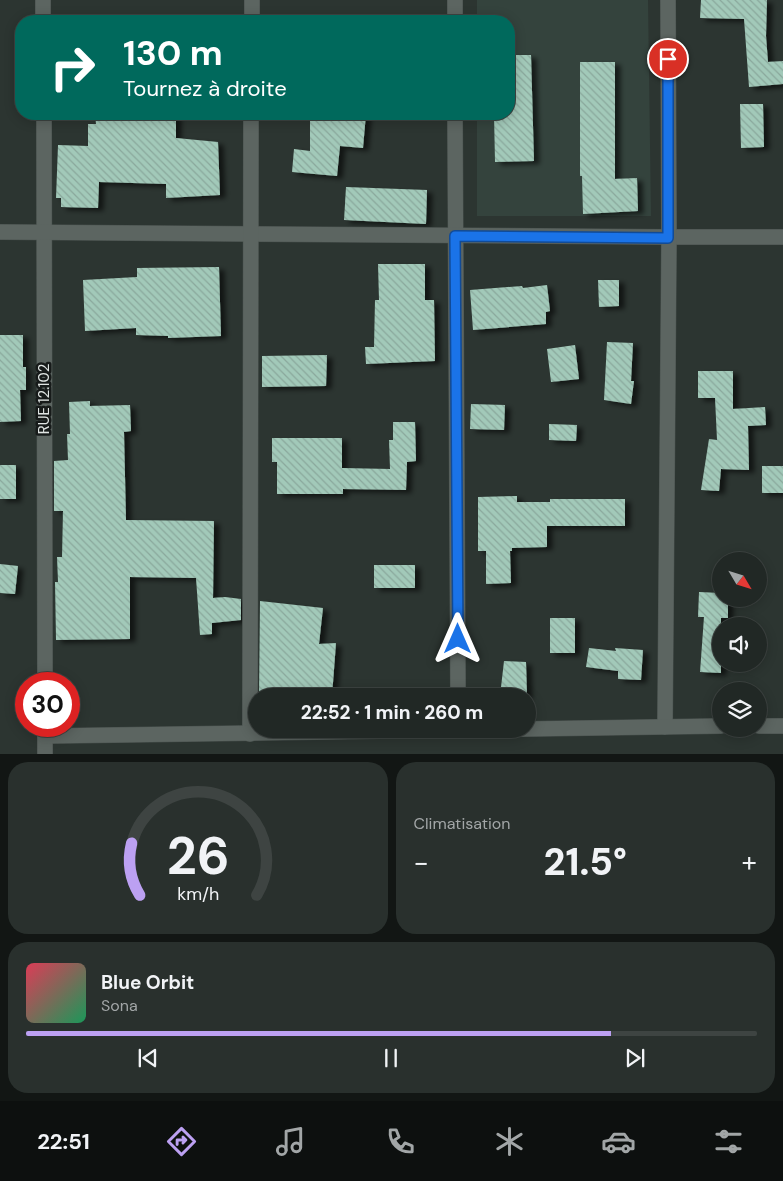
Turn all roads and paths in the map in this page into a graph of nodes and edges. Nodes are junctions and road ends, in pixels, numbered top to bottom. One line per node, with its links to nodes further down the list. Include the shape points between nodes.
1 (43, 0): 5 (street)
2 (252, 0): 6 (street)
3 (455, 0): 7 (street)
4 (668, 0): 16 (street)
5 (43, 15)
6 (252, 15)
7 (455, 15)
8 (44, 120): 12 (street, RUE 12.102)
9 (251, 120): 13 (street)
10 (455, 120): 14 (street)
11 (0, 232): 12 (street)
12 (44, 232): 13 (street); 17 (street, RUE 12.102)
13 (251, 234): 14 (street); 18 (street)
14 (455, 236): 16 (street); 19 (street)
15 (783, 237): 16 (street)
16 (668, 238): 23 (street)
17 (45, 672)
18 (250, 688)
19 (458, 688)
20 (712, 726): 23 (street)
21 (767, 726): 22 (street)
22 (783, 726)
23 (665, 727): 24 (street)
24 (536, 728)
25 (80, 732): 26 (street)
26 (248, 734)
27 (45, 737): 28 (street)
28 (45, 754)

